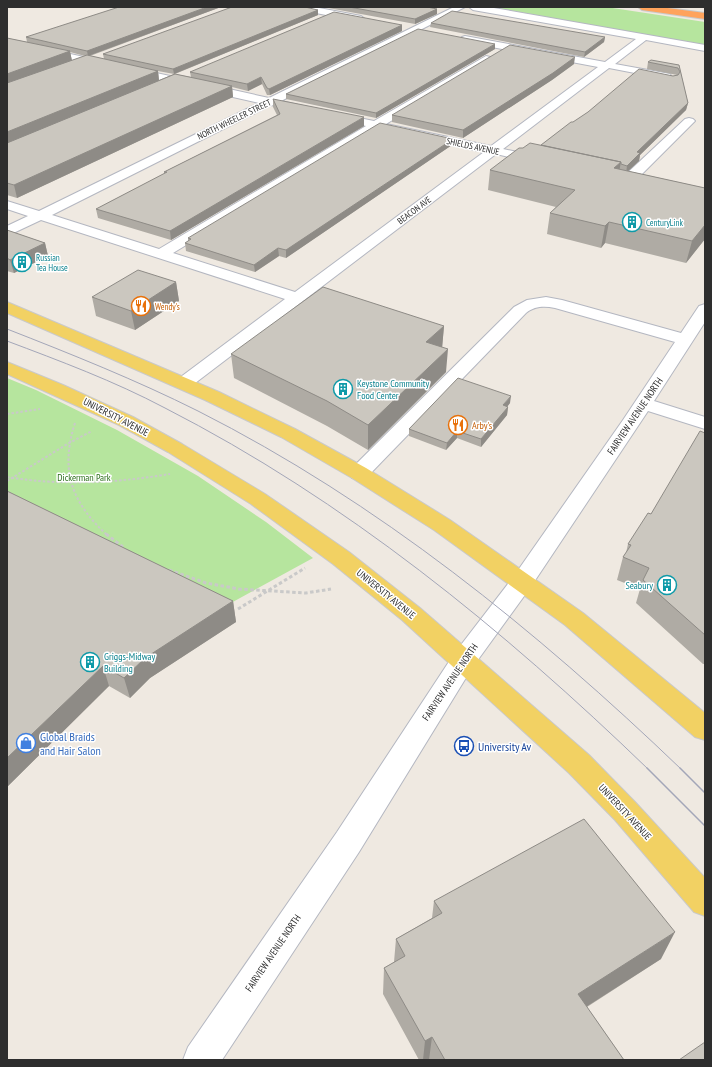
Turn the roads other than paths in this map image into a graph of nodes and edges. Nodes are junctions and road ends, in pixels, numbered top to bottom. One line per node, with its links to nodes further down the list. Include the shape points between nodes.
1 (301, 7): 5 (street)
2 (461, 7): 10 (street, NORTH WHEELER STREET)
3 (473, 7): 13 (street)
4 (642, 7): 6 (highway)
5 (333, 13): 7 (street); 8 (street)
6 (705, 16)
7 (369, 20)
8 (312, 22)
9 (399, 26): 10 (street)
10 (415, 29): 11 (street); 26 (street, NORTH WHEELER STREET)
11 (431, 32)
12 (454, 37): 16 (street)
13 (644, 37): 17 (street); 20 (street, BEACON AVE)
14 (29, 38): 15 (street)
15 (8, 44): 19 (street, SHIELDS AVENUE)
16 (507, 47): 20 (street); 28 (street)
17 (702, 48)
18 (105, 55): 19 (street)
19 (89, 61): 21 (street); 24 (street, SHIELDS AVENUE)
20 (606, 65): 23 (street); 29 (street, BEACON AVE)
21 (68, 69)
22 (192, 72): 24 (street)
23 (672, 78)
24 (172, 80): 25 (street); 26 (street, SHIELDS AVENUE)
25 (156, 86)
26 (269, 102): 28 (street, SHIELDS AVENUE); 35 (street, NORTH WHEELER STREET)
27 (689, 121): 32 (street)
28 (376, 124): 29 (street, SHIELDS AVENUE); 37 (street)
29 (495, 150): 30 (street, SHIELDS AVENUE); 38 (street, BEACON AVE)
30 (554, 163)
31 (613, 176): 32 (street)
32 (628, 180): 33 (street)
33 (644, 183)
34 (7, 205): 35 (street)
35 (40, 215): 36 (street, NORTH WHEELER STREET); 37 (street)
36 (7, 232)
37 (161, 254): 38 (street)
38 (298, 298): 43 (street, BEACON AVE)
39 (7, 307): 43 (main road)
40 (705, 309): 41 (street, FAIRVIEW AVENUE NORTH)
41 (685, 339): 44 (street, FAIRVIEW AVENUE NORTH); 46 (street, via 556,303 530,303 520,310)
42 (7, 367): 48 (main road, UNIVERSITY AVENUE, via 126,421 258,499 353,567 411,614)
43 (184, 383): 46 (main road, via 288,433)
44 (644, 404): 45 (street); 47 (street, FAIRVIEW AVENUE NORTH)
45 (705, 423)
46 (359, 473): 47 (main road, via 442,525)
47 (522, 582): 48 (street, FAIRVIEW AVENUE NORTH); 49 (main road, via 574,619)
48 (462, 661): 50 (main road, UNIVERSITY AVENUE, via 579,764 625,811); 51 (street, FAIRVIEW AVENUE NORTH, via 348,842)
49 (705, 728)
50 (705, 901)
51 (201, 1060)

